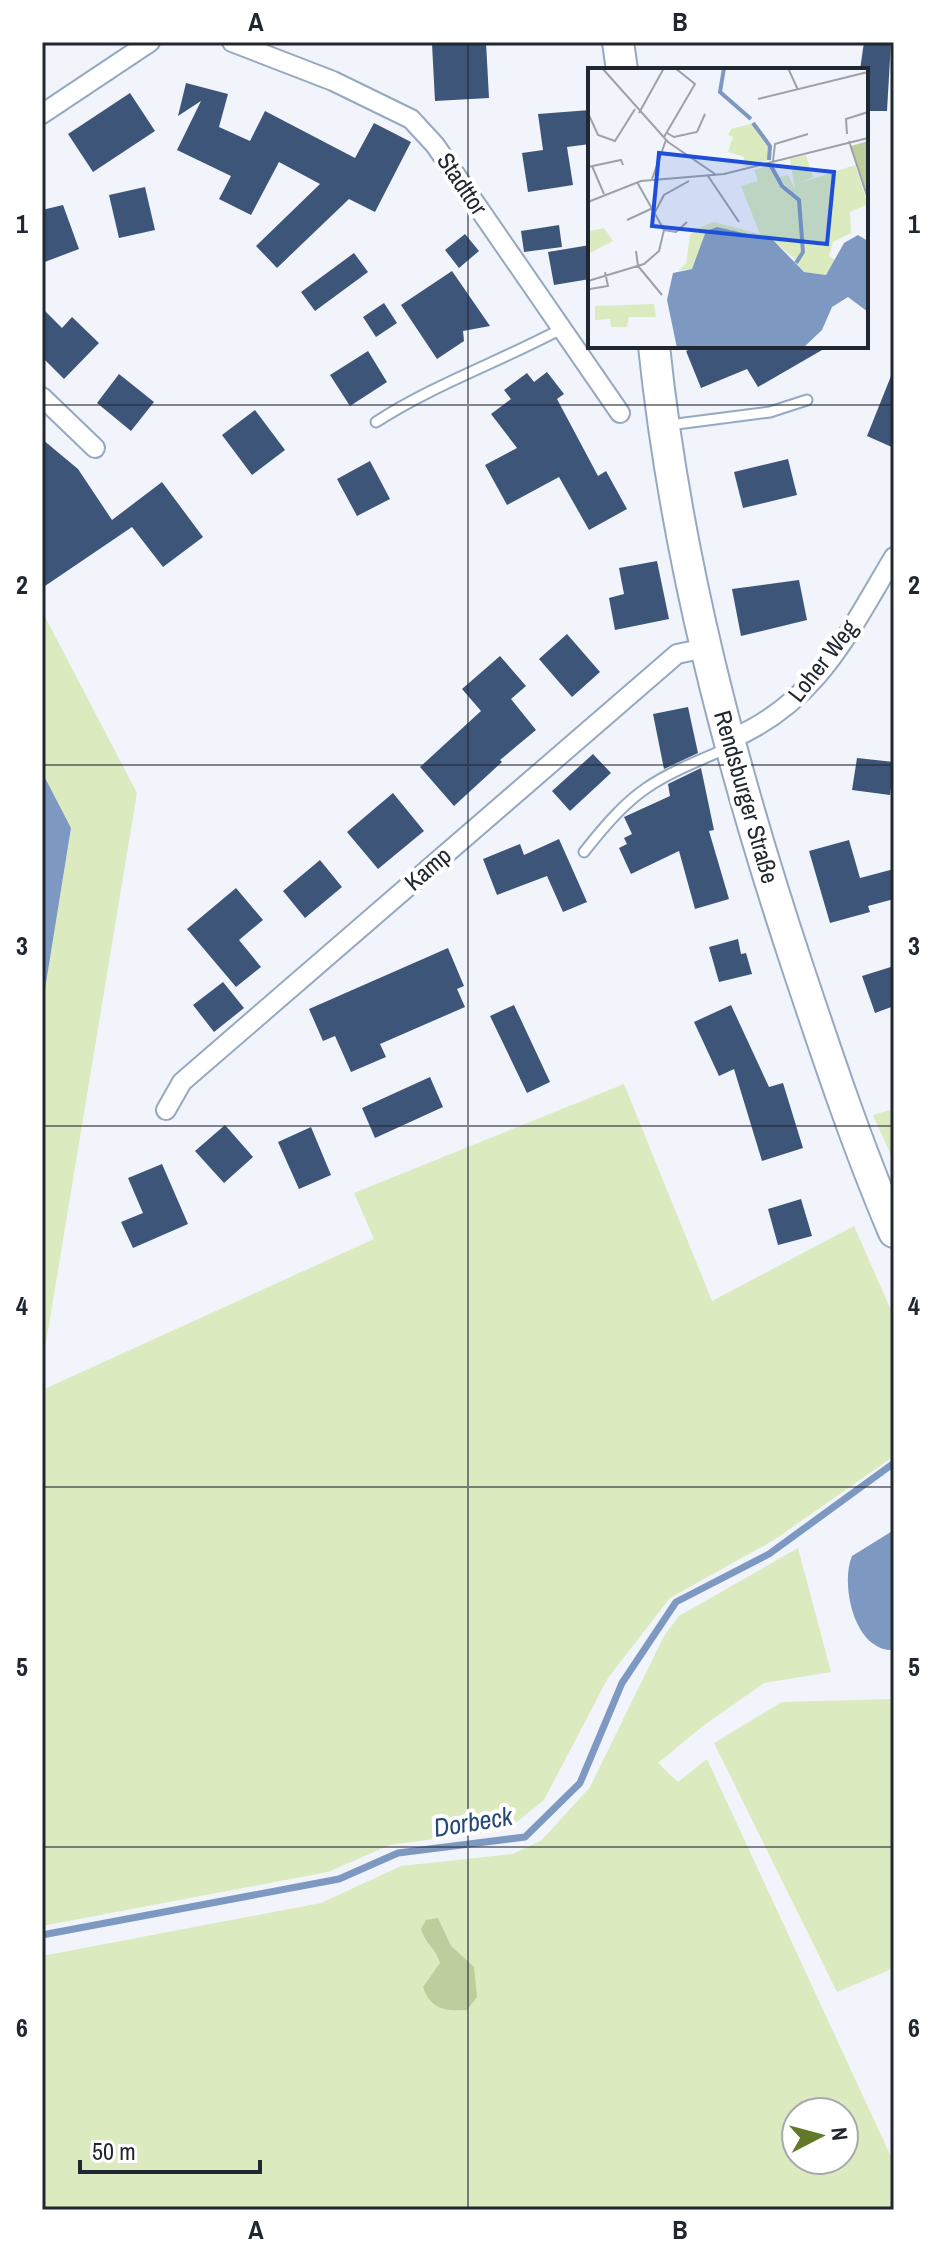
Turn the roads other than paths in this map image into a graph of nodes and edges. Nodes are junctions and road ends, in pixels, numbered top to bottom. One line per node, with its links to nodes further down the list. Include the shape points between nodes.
1 (150, 42): 5 (street)
2 (232, 42): 6 (street, Stadttor, via 333,81 411,119 435,145)
3 (618, 42): 4 (main road)
4 (622, 68)
5 (42, 114)
6 (561, 329): 10 (street, Stadttor); 11 (lane, via 417,395)
7 (654, 348): 12 (main road, Rendsburger Straße)
8 (42, 397): 13 (street)
9 (807, 400): 12 (lane, via 770,412)
10 (620, 413)
11 (376, 422)
12 (662, 426): 15 (main road, Rendsburger Straße)
13 (95, 448)
14 (894, 557): 16 (street, Loher Weg, via 846,637 801,697)
15 (705, 648): 16 (main road, Rendsburger Straße); 18 (street, Kamp, via 677,654 182,1082)
16 (730, 744): 17 (lane, via 637,792); 19 (main road, Rendsburger Straße, via 820,1035)
17 (584, 852)
18 (166, 1110)
19 (894, 1232)

